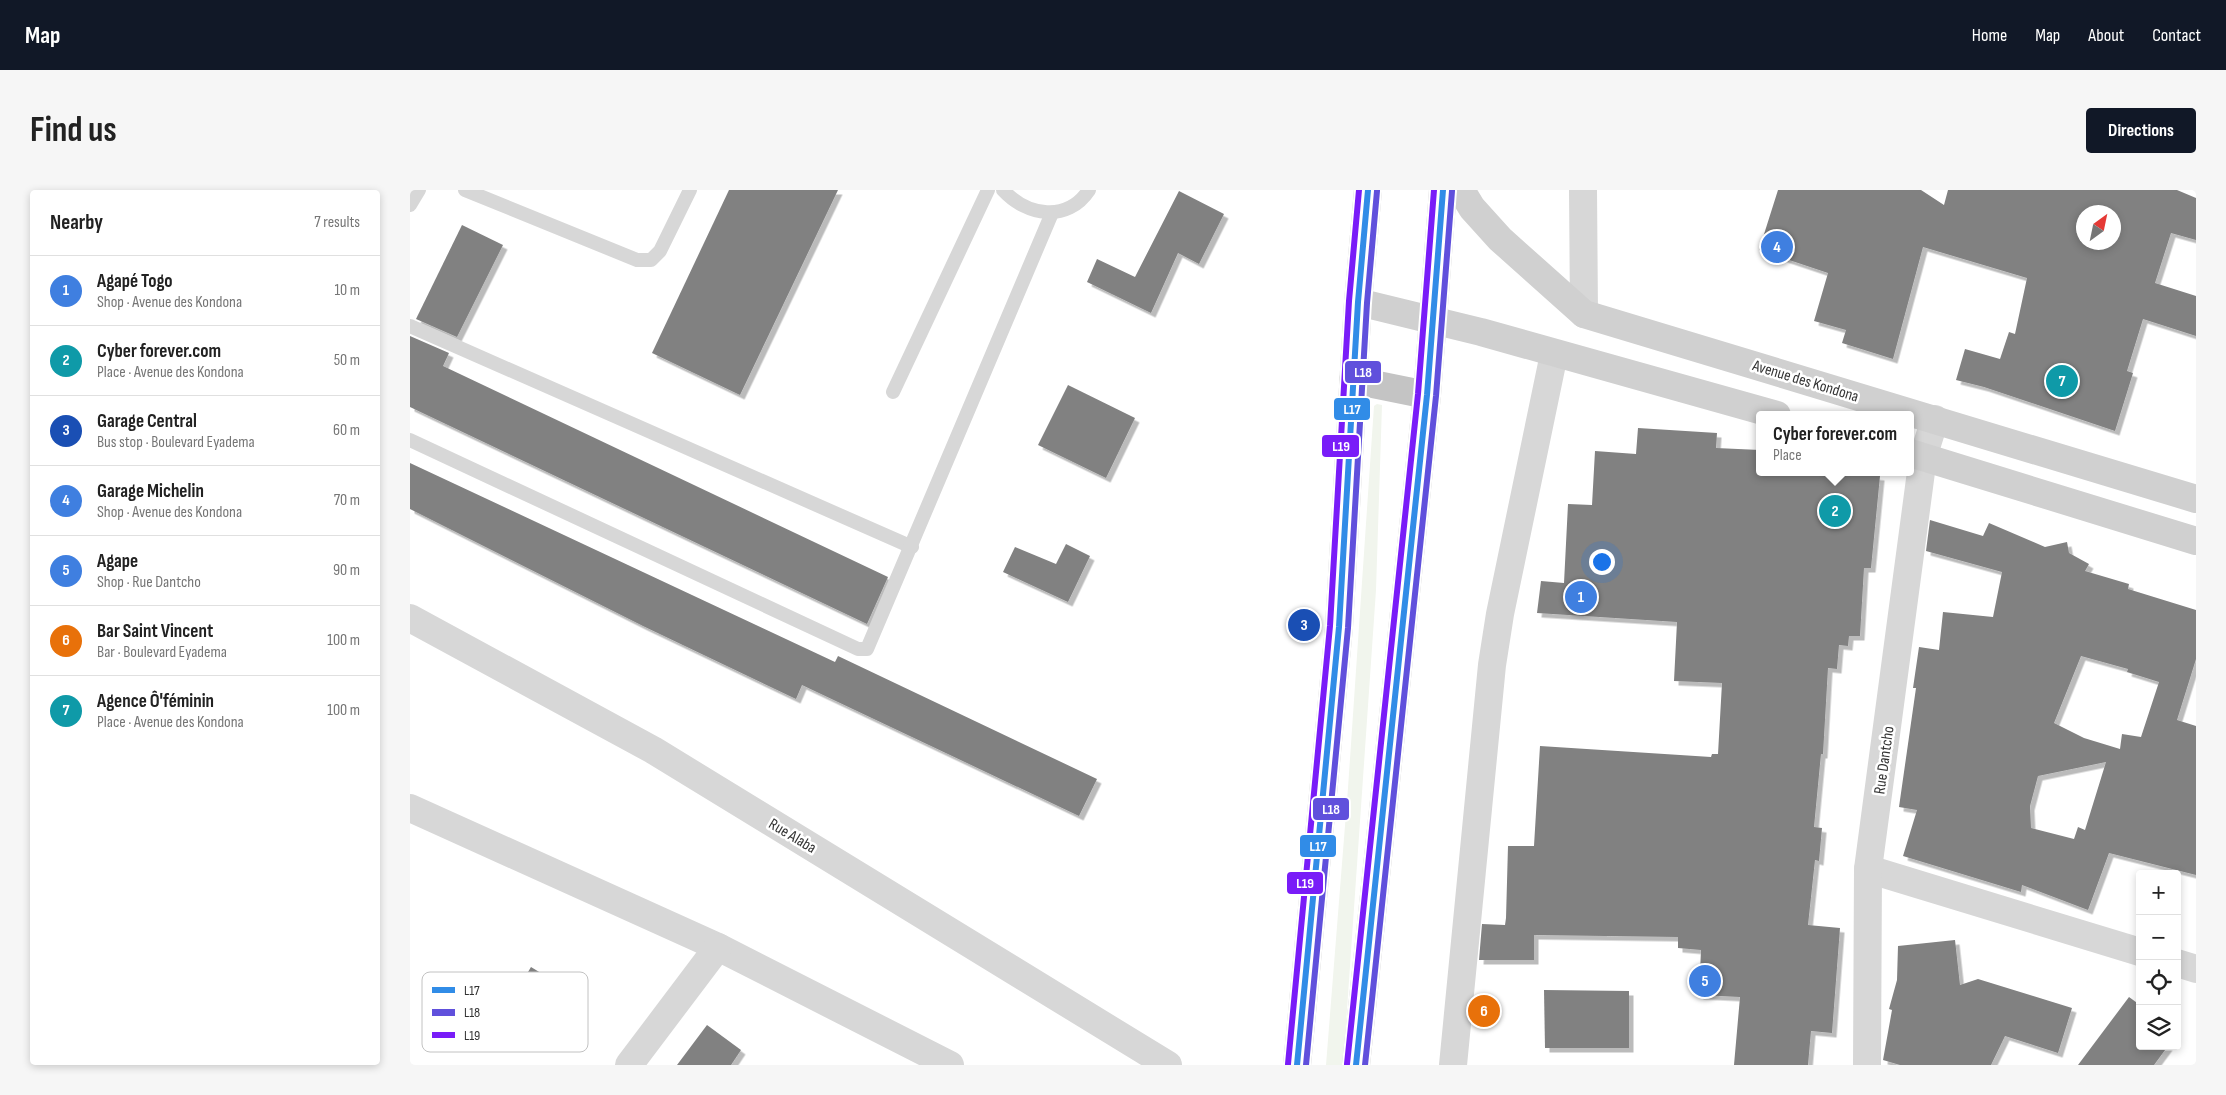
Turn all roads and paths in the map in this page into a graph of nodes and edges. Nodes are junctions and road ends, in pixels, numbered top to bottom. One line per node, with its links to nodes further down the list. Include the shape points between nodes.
1 (419, 190): 11 (lane)
2 (465, 190): 3 (lane, via 636,260 650,260 660,251)
3 (690, 190)
4 (988, 190): 19 (lane)
5 (1003, 190): 12 (lane, via 1017,204 1034,212)
6 (1089, 190): 12 (lane, via 1070,207)
7 (1368, 190): 13 (highway)
8 (1443, 190): 15 (highway)
9 (1461, 190): 14 (street, Avenue des Kondona, via 1472,208 1500,239)
10 (1583, 190): 14 (street)
11 (410, 205)
12 (1052, 213): 31 (lane)
13 (1358, 302): 15 (street); 18 (highway)
14 (1584, 314): 22 (street, Avenue des Kondona)
15 (1432, 321): 17 (street); 20 (highway)
16 (410, 326): 31 (lane)
17 (1554, 354): 21 (street); 44 (street, via 1492,665)
18 (1353, 380): 20 (highway); 42 (highway, via 1339,627)
19 (893, 392)
20 (1427, 395): 43 (highway)
21 (1763, 411)
22 (1908, 411)
23 (1914, 413): 24 (street, Avenue des Kondona)
24 (1935, 419): 26 (street, Rue Dantcho); 29 (street, Avenue des Kondona)
25 (410, 440): 31 (lane, via 864,651 870,647)
26 (1916, 455): 27 (street, Rue Dantcho); 30 (street)
27 (1914, 472)
28 (1914, 476): 34 (street, Rue Dantcho)
29 (2196, 499)
30 (2196, 541)
31 (912, 547)
32 (410, 618): 41 (street, Rue Alaba, via 653,750)
33 (410, 808): 35 (street)
34 (1868, 869): 36 (street); 45 (street, Rue Dantcho)
35 (718, 946): 39 (street); 40 (street)
36 (2136, 951)
37 (2181, 964): 38 (street)
38 (2196, 969)
39 (629, 1065)
40 (950, 1065)
41 (1168, 1065)
42 (1297, 1065)
43 (1356, 1065)
44 (1453, 1065)
45 (1868, 1065)

